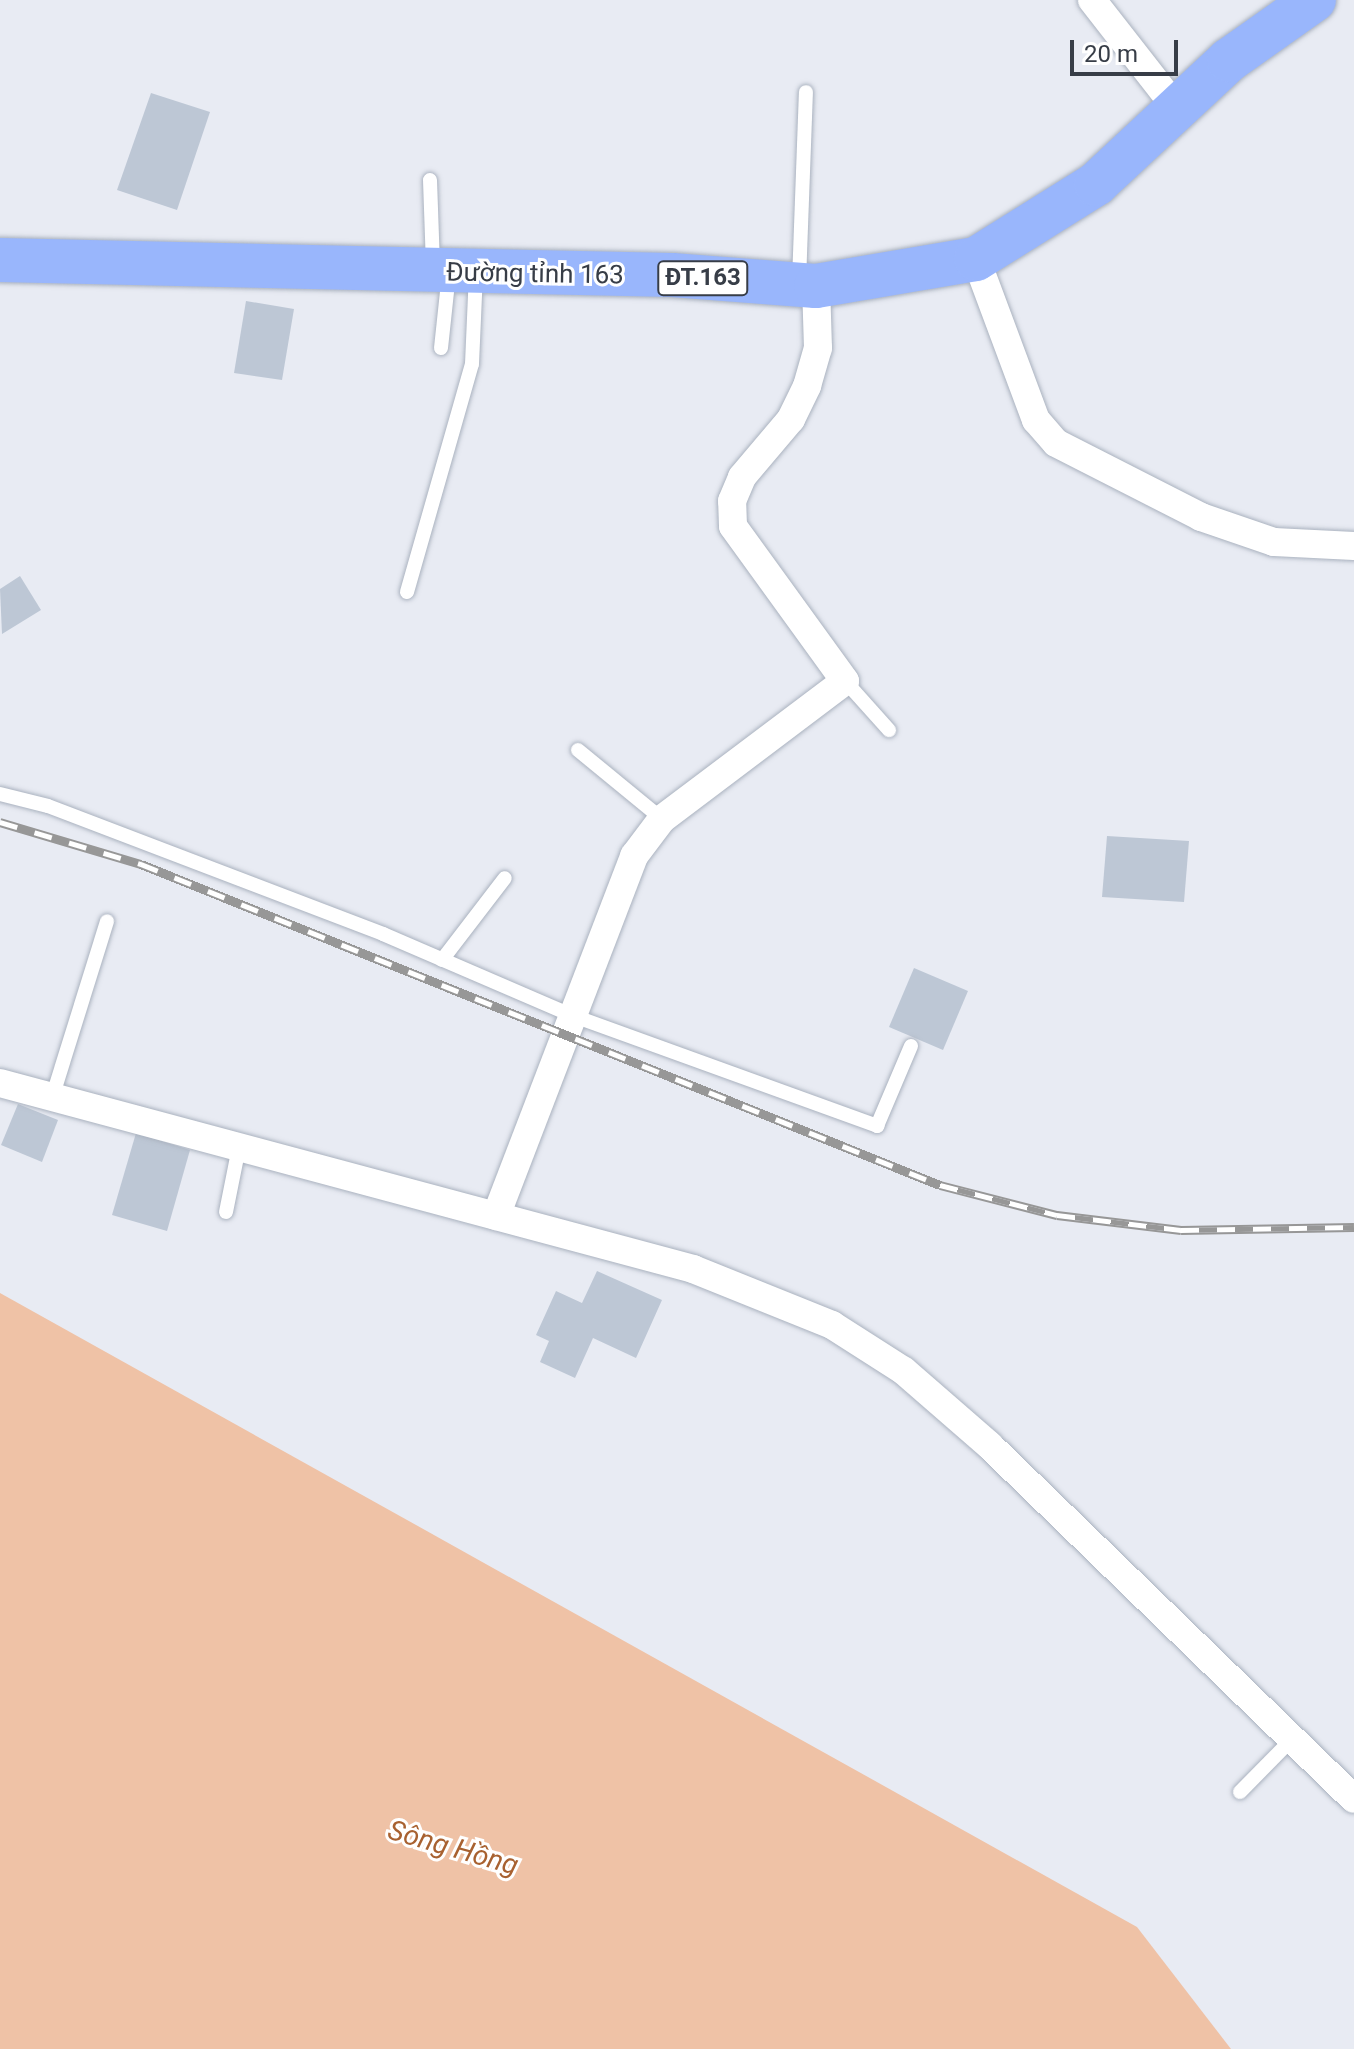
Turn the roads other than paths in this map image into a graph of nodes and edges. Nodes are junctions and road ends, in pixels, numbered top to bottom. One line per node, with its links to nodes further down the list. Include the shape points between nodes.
1 (1092, 0): 4 (street)
2 (1314, 0): 4 (main road, Đường tỉnh 163 / ĐT.163, via 1229,60)
3 (806, 92): 9 (lane)
4 (1178, 110): 6 (main road, Đường tỉnh 163 / ĐT.163, via 1096,184)
5 (430, 180): 8 (lane)
6 (976, 259): 9 (main road, Đường tỉnh 163 / ĐT.163); 11 (street, via 1036,420 1056,443 1201,517 1274,542)
7 (0, 260): 8 (main road, Đường tỉnh 163 / ĐT.163)
8 (453, 273): 9 (main road, Đường tỉnh 163 / ĐT.163, via 672,275); 10 (lane); 12 (lane, via 472,364)
9 (807, 286): 13 (street, via 818,348 807,386 791,419 742,477 732,501 733,526)
10 (441, 348)
11 (1354, 546)
12 (407, 592)
13 (845, 681): 14 (lane); 17 (street)
14 (889, 730)
15 (578, 750): 17 (lane)
16 (0, 794): 20 (lane, via 48,806)
17 (662, 819): 21 (street, via 634,856)
18 (505, 878): 20 (lane)
19 (107, 921): 24 (lane)
20 (442, 960): 21 (lane)
21 (571, 1015): 22 (lane, via 877,1126); 27 (street)
22 (911, 1046)
23 (0, 1083): 24 (street)
24 (52, 1098): 25 (street)
25 (239, 1147): 26 (lane); 27 (street)
26 (226, 1212)
27 (496, 1216): 28 (street, via 693,1269 832,1325 904,1371)
28 (1293, 1738): 29 (street); 30 (lane)
29 (1352, 1790)
30 (1240, 1792)

